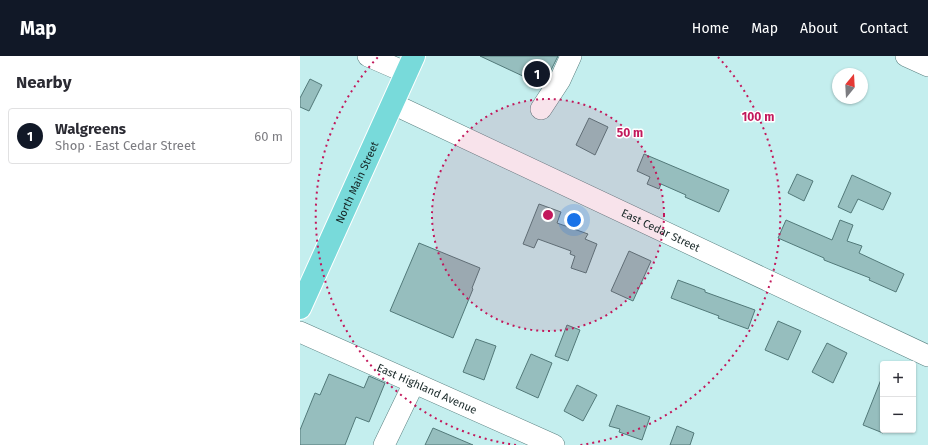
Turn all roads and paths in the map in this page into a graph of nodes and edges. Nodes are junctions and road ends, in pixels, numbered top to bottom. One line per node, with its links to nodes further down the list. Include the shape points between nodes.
1 (368, 56): 4 (street)
2 (571, 56): 7 (street, via 560,80)
3 (906, 56): 5 (street)
4 (411, 64): 6 (main road, North Main Street)
5 (928, 66)
6 (393, 104): 8 (main road, North Main Street); 10 (street, East Cedar Street)
7 (541, 110)
8 (300, 307)
9 (300, 332): 11 (street, East Highland Avenue)
10 (928, 356)
11 (414, 383): 12 (street); 13 (street, East Highland Avenue)
12 (384, 445)
13 (554, 445)

